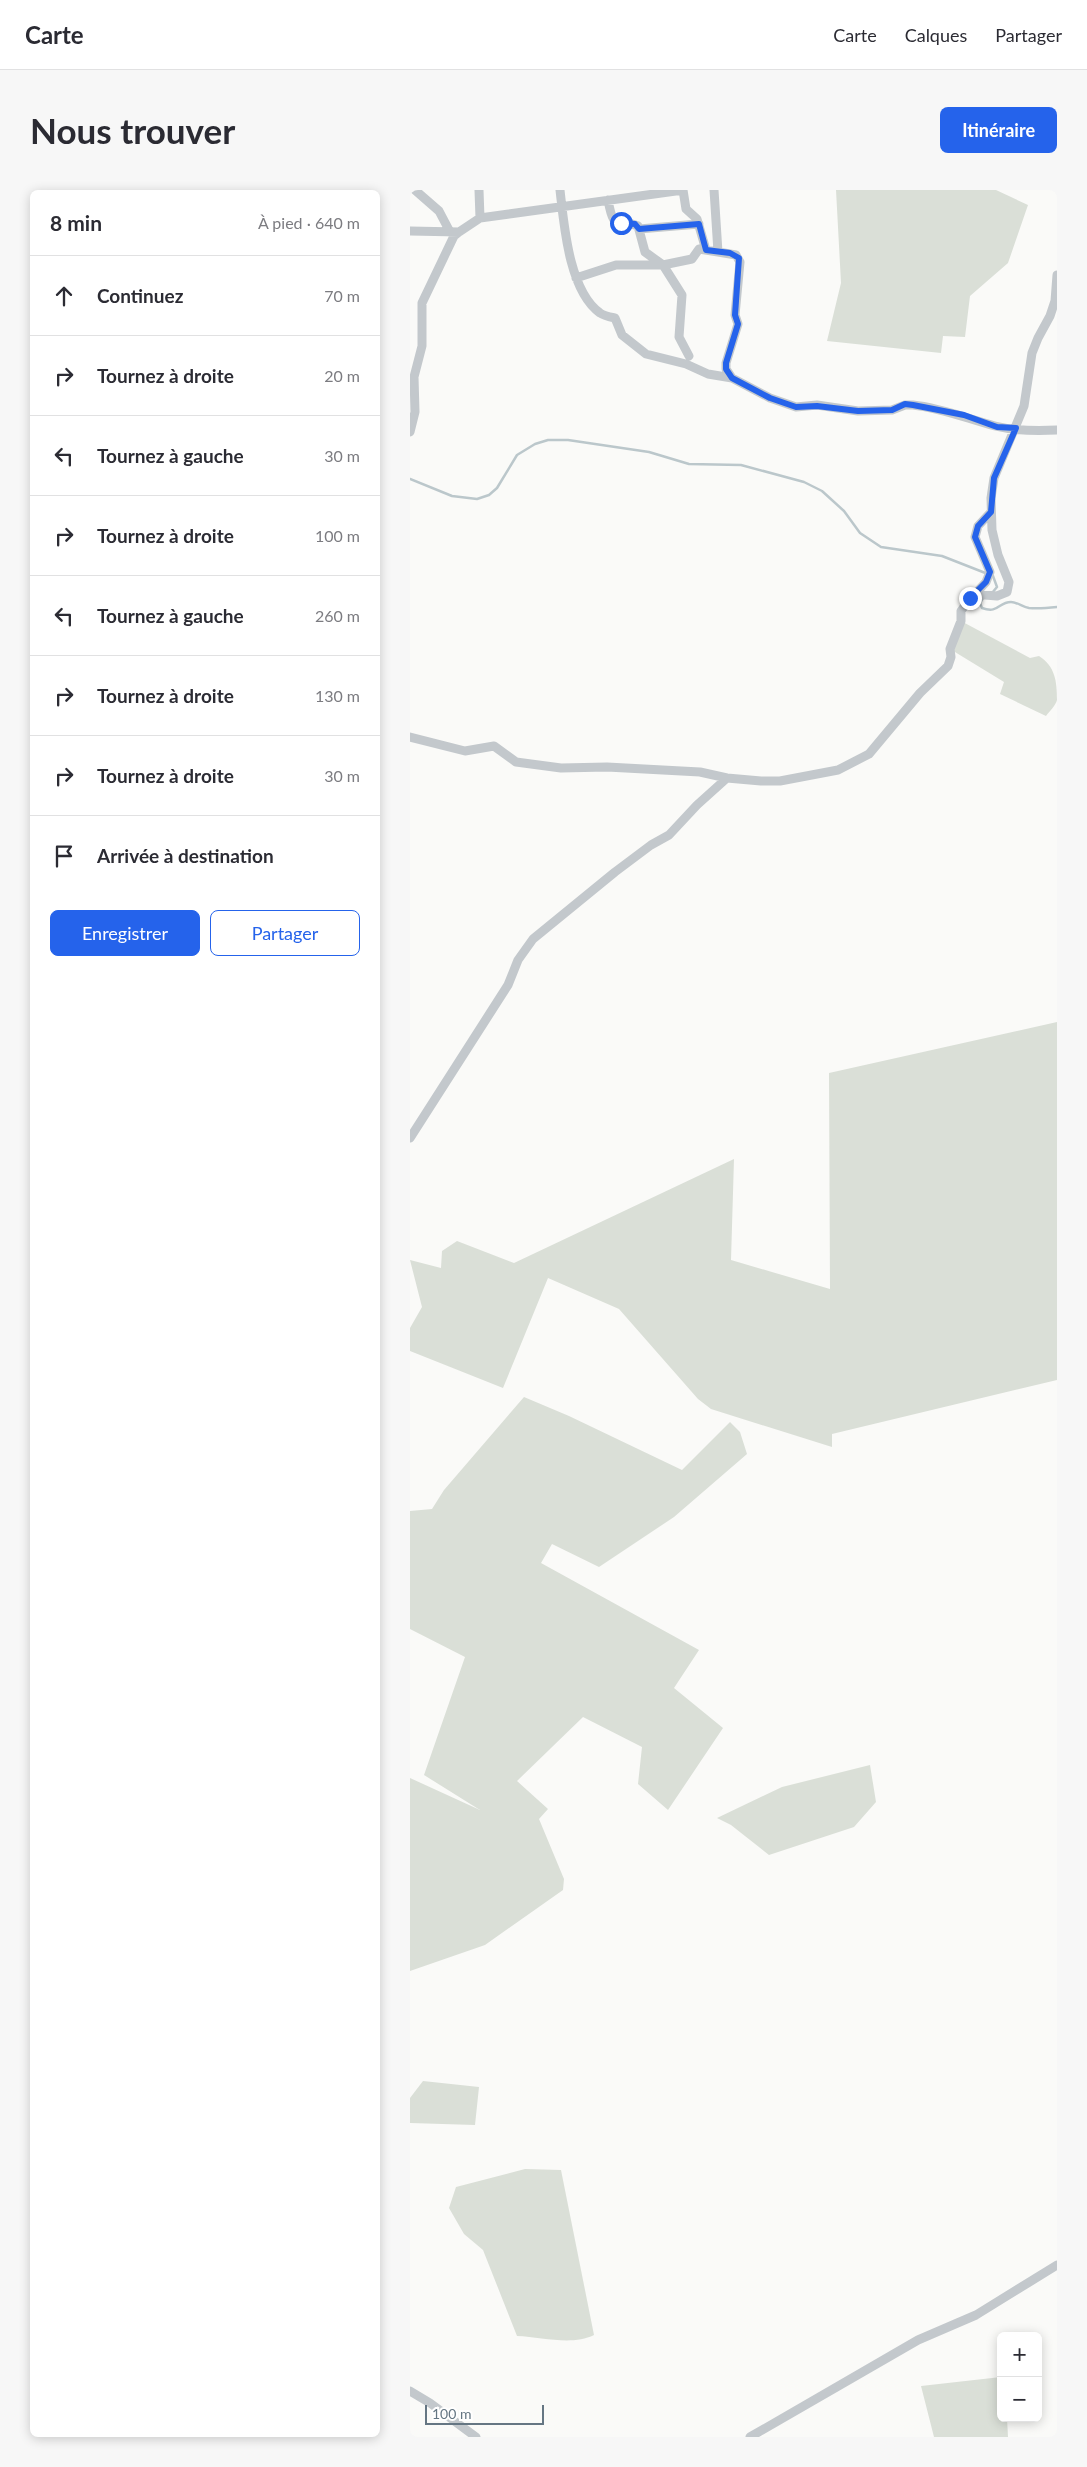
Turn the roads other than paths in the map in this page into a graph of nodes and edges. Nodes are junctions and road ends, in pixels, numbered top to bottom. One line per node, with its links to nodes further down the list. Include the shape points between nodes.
1 (415, 190): 11 (street, via 439,211)
2 (479, 190): 8 (street)
3 (560, 190): 7 (street)
4 (683, 190): 6 (street); 9 (street, via 686,209)
5 (714, 190): 15 (street)
6 (608, 200): 7 (street); 10 (street, via 611,218 615,222 635,224)
7 (562, 207): 8 (street); 18 (street)
8 (480, 218): 13 (street)
9 (699, 224): 10 (street); 14 (street)
10 (639, 229): 16 (street, via 645,252)
11 (449, 230): 12 (street); 13 (street)
12 (410, 231)
13 (459, 232): 23 (street, via 454,236 422,303 423,330 414,377 415,412)
14 (706, 250): 15 (street); 16 (street, via 697,249 692,259)
15 (718, 252): 20 (street, via 736,255 740,262 735,315 738,324 726,363)
16 (663, 265): 18 (street, via 616,265); 19 (street, via 682,295 679,337)
17 (1057, 275): 21 (street, via 1055,301 1032,353 1024,406)
18 (576, 278): 20 (street, via 591,304 601,314 615,318 622,336 633,346 646,354 686,364 708,374)
19 (689, 356)
20 (732, 378): 21 (street, via 770,398 796,407 858,411 892,410 905,404 964,415 997,427)
21 (1016, 428): 22 (street, via 1027,432); 24 (street, via 994,478)
22 (1057, 430)
23 (410, 432)
24 (991, 512): 25 (street, via 978,526 975,537 990,572); 25 (street, via 995,546 1009,582 1003,595)
25 (976, 593): 27 (street, via 961,611 948,666 920,693 869,754 838,770 806,777 780,781)
26 (410, 737): 27 (street, via 465,751 494,746 516,762 544,767 700,772)
27 (726, 778): 28 (street, via 669,835 615,872 533,939 518,960 508,985)
28 (410, 1138)
29 (1057, 2265): 32 (street, via 976,2315 918,2340)
30 (410, 2391): 31 (street)
31 (476, 2437)
32 (750, 2437)

